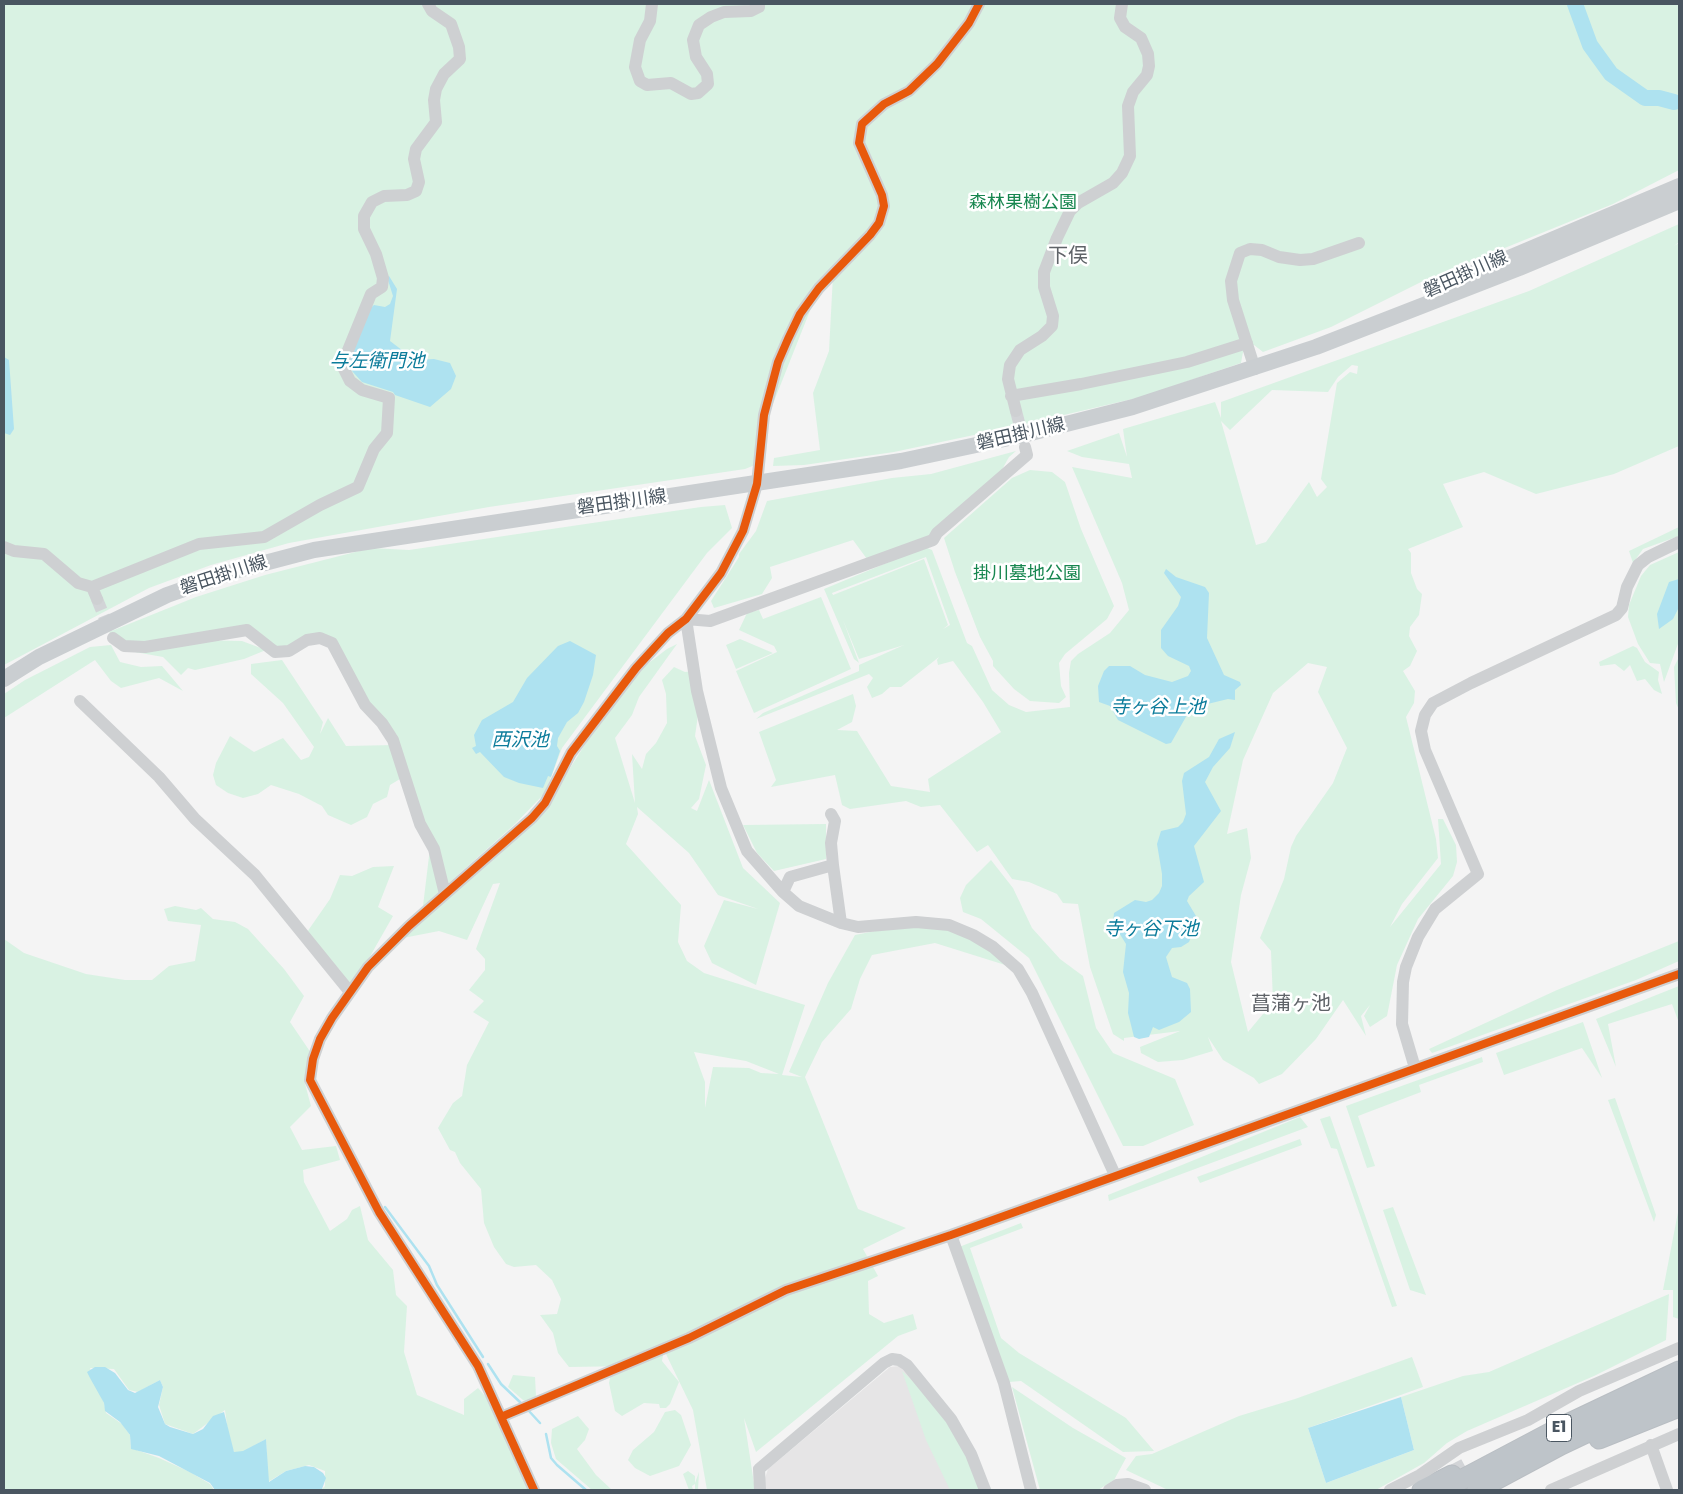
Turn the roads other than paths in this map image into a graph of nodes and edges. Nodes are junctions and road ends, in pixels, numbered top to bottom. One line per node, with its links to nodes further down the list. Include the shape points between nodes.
1 (428, 4): 20 (street, via 432,11 451,24 460,59 444,74 436,89 436,122 416,149 414,159 419,182 416,191 407,195 384,196 372,202 364,216 364,229 376,254 382,287 371,294 342,365 350,381 362,390 389,398 387,433 374,449 358,487 264,537 198,544 95,593 44,554)
2 (652, 4): 3 (street, via 650,21 640,40 636,67 640,81 647,85 671,83 691,94 698,93 708,84 707,74 696,57 693,40 699,25 724,12 751,11)
3 (760, 4)
4 (979, 4): 18 (street, via 969,23 937,64 909,91 884,104 862,124 859,143 882,194 884,206 879,223 870,235 842,262 800,314 778,362 764,415)
5 (1122, 4): 15 (street, via 1120,18 1124,27 1141,38 1149,66 1128,106 1130,156 1113,183 1070,211 1044,272 1052,326 1020,350 1010,365)
6 (1679, 180): 10 (main road)
7 (1679, 186): 10 (main road, 磐田掛川線)
8 (1679, 201): 12 (main road, 磐田掛川線)
9 (1679, 209): 12 (main road, via 1571,252)
10 (1619, 211): 14 (main road, 磐田掛川線, via 1313,341)
11 (1359, 243): 13 (street, via 1307,259 1280,257 1262,250 1250,249 1240,253 1231,281 1233,300)
12 (1518, 268): 14 (main road, 磐田掛川線)
13 (1247, 343): 14 (street); 15 (street, via 1187,362)
14 (1255, 369): 18 (main road, 磐田掛川線, via 1133,407 1023,435 901,461)
15 (1011, 396): 16 (street)
16 (1016, 411)
17 (1026, 447): 21 (street, via 1027,454 936,533 933,540 710,621)
18 (757, 484): 21 (street, via 743,531 721,573); 23 (main road, 磐田掛川線, via 314,550 238,570 167,595 39,657)
19 (1679, 542): 32 (street, via 1638,565 1622,608 1616,615 1471,683 1433,703 1425,715 1421,731 1425,750 1478,874 1435,909 1418,937 1406,968 1402,982 1402,1024)
20 (4, 547)
21 (686, 619): 27 (street, via 696,691 721,788 747,851); 28 (street, via 668,633 636,668 571,753 545,803 532,818)
22 (113, 638): 28 (street, via 124,646 145,647 246,630 275,652 289,651 306,640 320,638 332,643 365,705 392,740 420,824 434,849)
23 (4, 679)
24 (80, 701): 31 (street, via 159,777 194,818 255,875)
25 (831, 814): 26 (street, via 835,821)
26 (832, 865): 27 (street, via 790,877); 29 (street)
27 (782, 892): 29 (street, via 799,906)
28 (445, 894): 31 (street, via 368,967)
29 (841, 923): 33 (street, via 858,927 916,922 949,925 993,947 1018,968)
30 (1679, 974): 32 (street)
31 (350, 992): 39 (street, via 320,1039 310,1080 379,1212 478,1366)
32 (1414, 1068): 33 (street)
33 (1115, 1175): 34 (street)
34 (951, 1235): 39 (street, via 786,1290 690,1338); 47 (street, via 1004,1383)
35 (1679, 1348): 50 (street, via 1579,1391)
36 (1679, 1372): 40 (highway, E1)
37 (1679, 1389): 43 (highway, E1)
38 (1679, 1407): 43 (highway)
39 (501, 1417): 44 (street)
40 (1563, 1426): 51 (highway); 52 (highway, E1)
41 (1679, 1434): 42 (street)
42 (1651, 1446): 53 (street); 54 (street)
43 (1478, 1489)
44 (534, 1490)
45 (760, 1490): 46 (street, via 759,1469 892,1359 907,1365 951,1419 971,1454)
46 (985, 1490)
47 (1032, 1490)
48 (1109, 1490): 49 (street, via 1128,1484)
49 (1145, 1490)
50 (1390, 1490)
51 (1422, 1490)
52 (1442, 1490)
53 (1551, 1490)
54 (1667, 1490)

